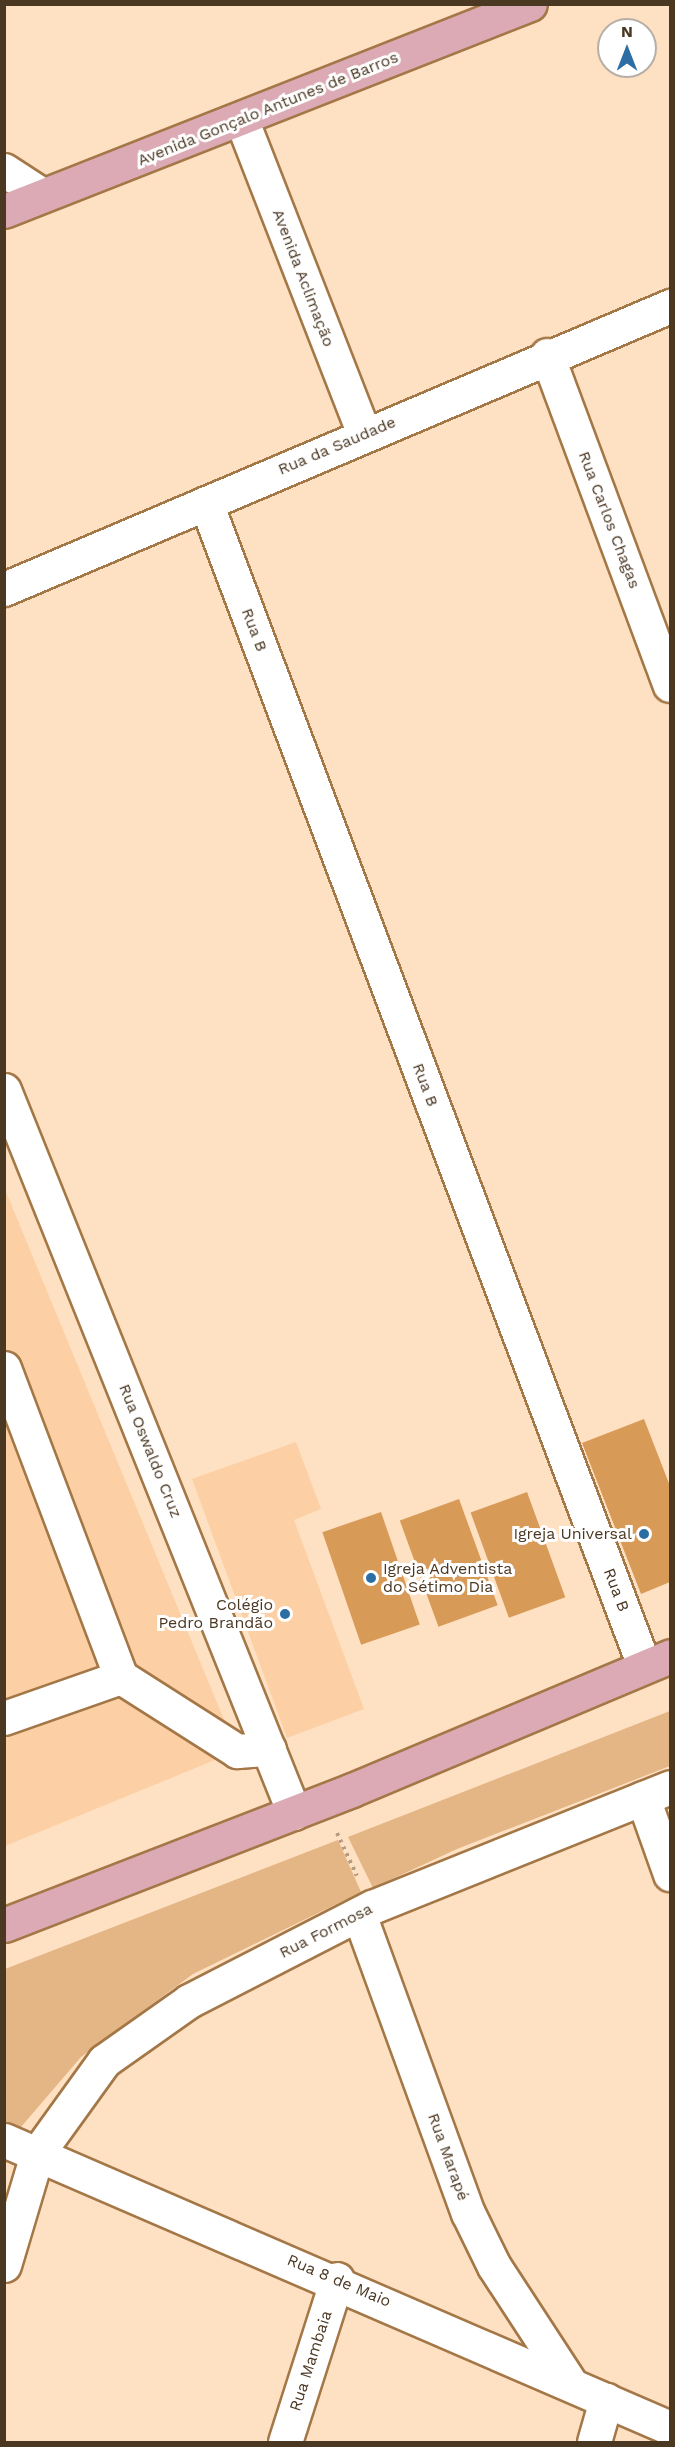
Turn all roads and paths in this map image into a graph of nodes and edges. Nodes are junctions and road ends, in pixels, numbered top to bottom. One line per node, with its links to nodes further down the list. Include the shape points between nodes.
1 (523, 6): 2 (main road, Avenida Gonçalo Antunes de Barros)
2 (242, 121): 4 (main road, Avenida Gonçalo Antunes de Barros); 8 (street, Avenida Aclimação)
3 (4, 170): 4 (street)
4 (40, 194): 5 (main road, Avenida Gonçalo Antunes de Barros)
5 (4, 211)
6 (670, 306): 7 (street, Rua da Saudade)
7 (547, 356): 8 (street, Rua da Saudade); 11 (street, Rua Carlos Chagas)
8 (364, 434): 9 (street, Rua da Saudade)
9 (206, 503): 10 (street, Rua da Saudade); 14 (street, Rua B)
10 (4, 589)
11 (670, 685)
12 (4, 1090): 17 (street, Rua Oswaldo Cruz)
13 (4, 1368): 15 (street)
14 (657, 1661): 19 (main road)
15 (121, 1677): 16 (street); 17 (street, via 237,1751)
16 (4, 1718)
17 (269, 1749): 19 (street, Rua Oswaldo Cruz)
18 (657, 1792): 21 (street); 22 (street, Rua Formosa)
19 (294, 1813): 23 (main road)
20 (337, 1833): 22 (path)
21 (670, 1874)
22 (360, 1899): 25 (street, Rua Formosa, via 189,2001 104,2061); 28 (street, Rua Marapé, via 468,2213 494,2265)
23 (4, 1925)
24 (4, 2140): 25 (street, Rua 8 de Maio)
25 (37, 2154): 26 (street, Rua Formosa); 27 (street, Rua 8 de Maio)
26 (4, 2265)
27 (337, 2279): 28 (street, Rua 8 de Maio); 31 (street, Rua Mambaia)
28 (571, 2384): 29 (street, Rua 8 de Maio)
29 (606, 2400): 30 (street, Rua 8 de Maio); 32 (street)
30 (670, 2428)
31 (285, 2442)
32 (594, 2442)

